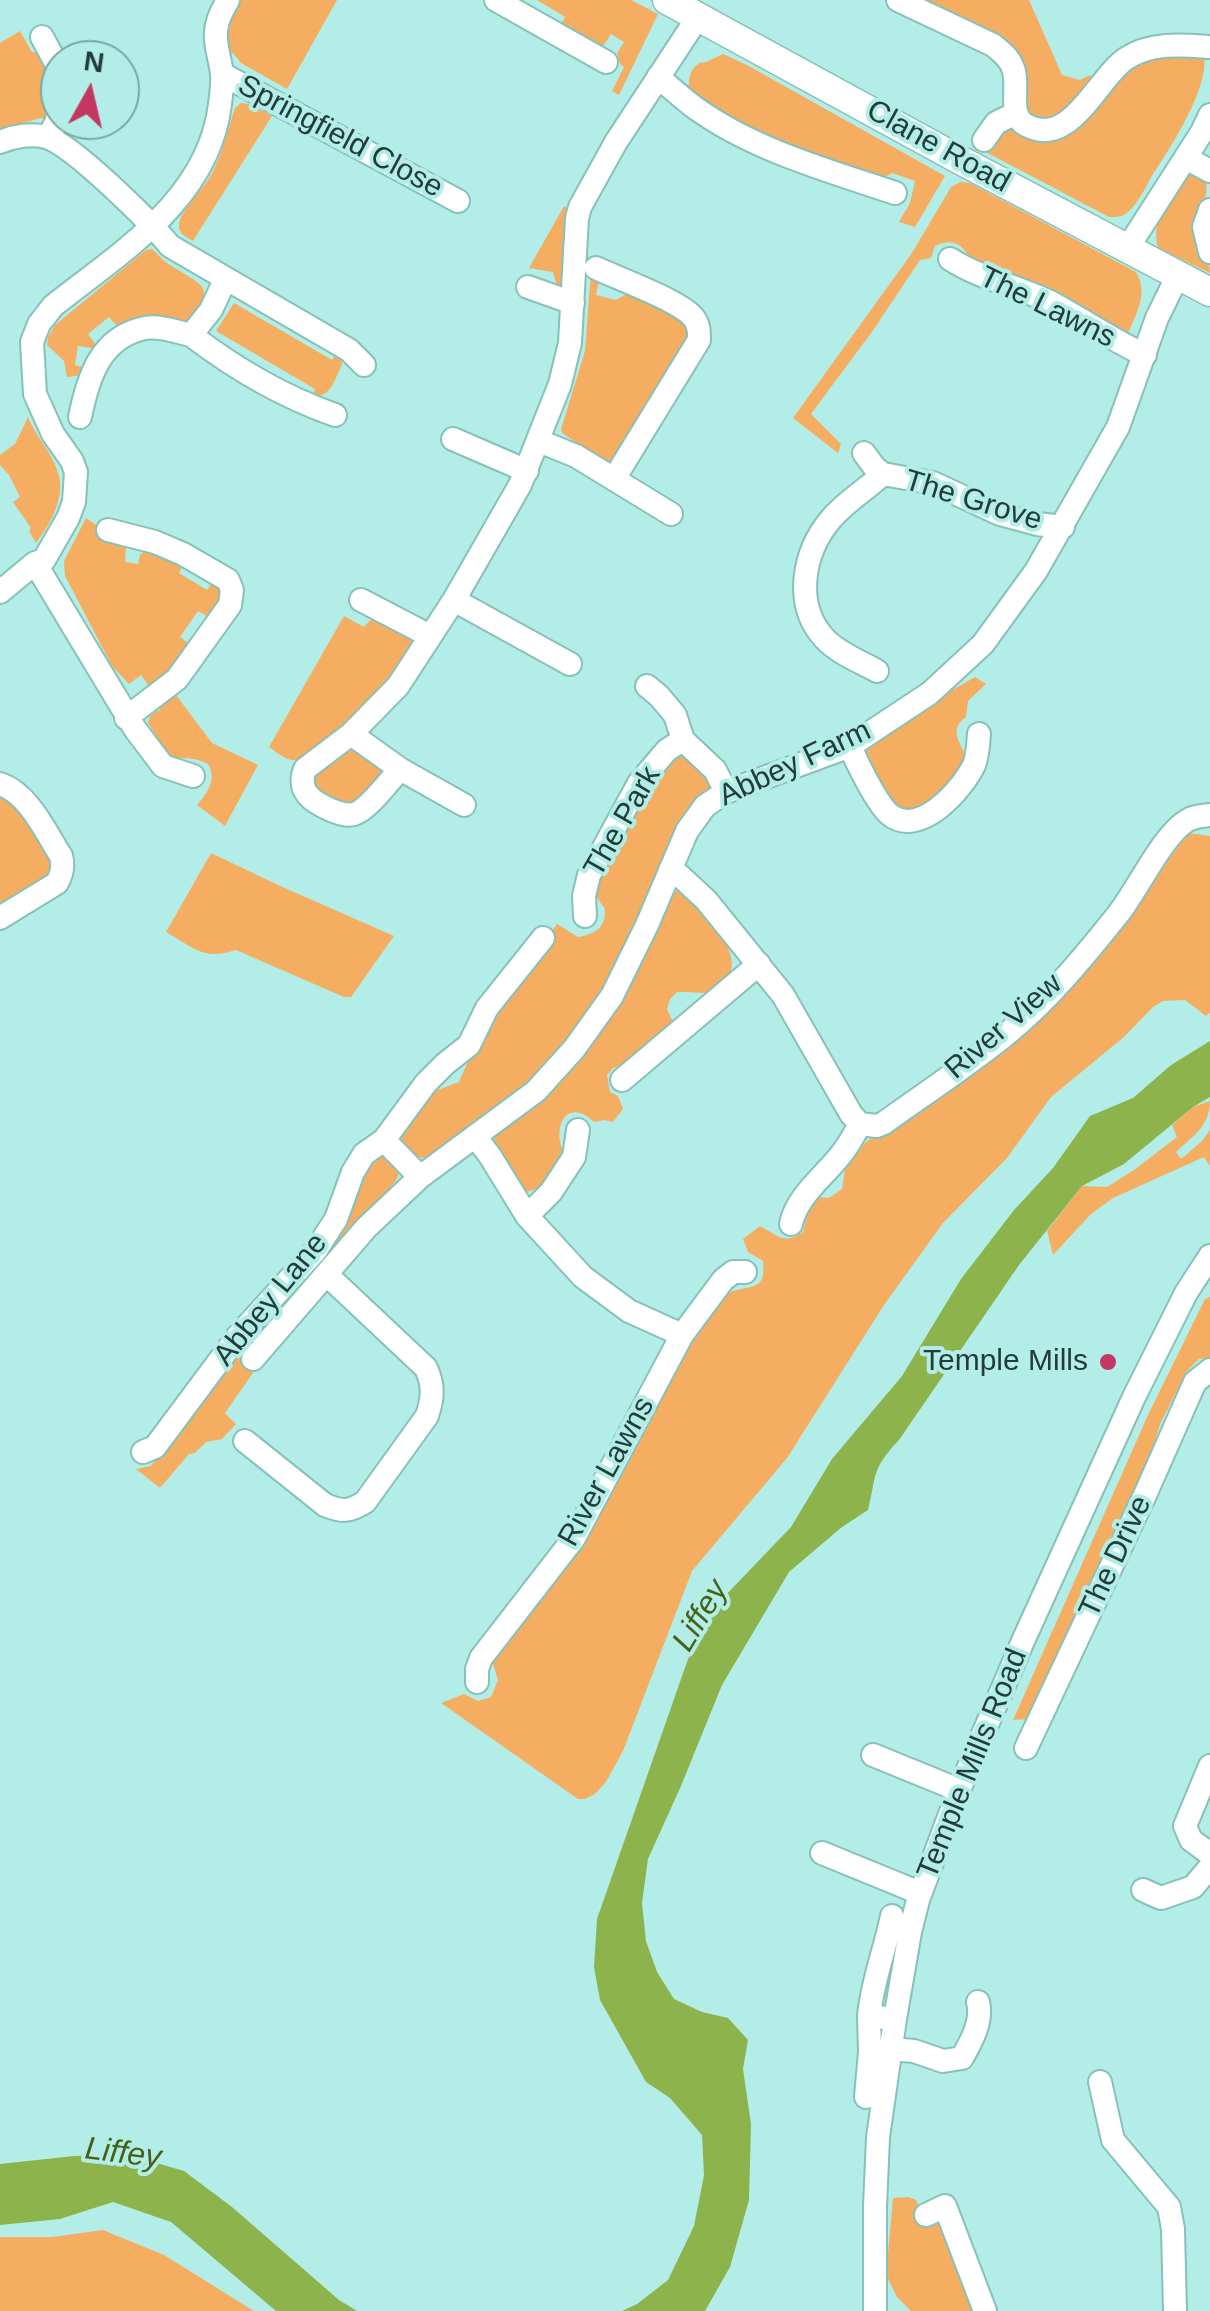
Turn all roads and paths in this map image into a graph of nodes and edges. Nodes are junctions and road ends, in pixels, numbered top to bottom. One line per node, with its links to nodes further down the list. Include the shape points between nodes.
1 (228, 0): 10 (street, via 217,22)
2 (496, 0): 9 (street)
3 (667, 0): 5 (main road, Clane Road)
4 (898, 0): 12 (street, via 1005,55 1014,70)
5 (698, 17): 11 (street); 24 (main road, Clane Road)
6 (42, 37): 7 (street)
7 (44, 40)
8 (1210, 47): 12 (street, via 1163,46 1128,57 1062,126 1038,130)
9 (606, 62)
10 (222, 74): 21 (street, Springfield Close); 23 (street, via 202,162)
11 (658, 77): 20 (street, via 742,136); 32 (street, via 580,206)
12 (1016, 114): 16 (street, via 996,123)
13 (1210, 115): 18 (street)
14 (40, 137): 17 (street)
15 (53, 140): 23 (street)
16 (984, 140)
17 (0, 142)
18 (1186, 158): 19 (street); 24 (street)
19 (1210, 171)
20 (895, 193)
21 (458, 201)
22 (1210, 210): 25 (street, via 1204,227)
23 (154, 227): 29 (street, via 170,246); 47 (street, via 45,314 35,332 39,406 76,472 68,518 44,560)
24 (1127, 249): 28 (main road, Clane Road)
25 (1210, 252)
26 (950, 259): 34 (street, The Lawns, via 1050,302)
27 (596, 268): 43 (street, via 679,306 699,327 698,340)
28 (1178, 275): 31 (main road, Clane Road); 34 (street, Abbey Farm)
29 (225, 280): 33 (street); 35 (street)
30 (528, 288): 32 (street)
31 (1210, 292)
32 (574, 304): 39 (street, via 564,370)
33 (191, 334): 36 (street, via 282,392); 37 (street, via 145,328 122,336 99,357)
34 (1145, 355): 45 (street, Abbey Farm, via 1118,427)
35 (364, 365)
36 (335, 415)
37 (80, 417)
38 (453, 438): 41 (street)
39 (539, 441): 41 (street); 43 (street)
40 (864, 453): 42 (street, The Grove)
41 (527, 471): 50 (street)
42 (883, 474): 45 (street, The Grove, via 933,483 1000,514); 53 (street, The Grove, via 832,518 812,547 805,595 826,640)
43 (614, 479): 44 (street)
44 (671, 514)
45 (1063, 527): 59 (street, Abbey Farm, via 983,644 930,694)
46 (108, 530): 55 (street, via 134,549 155,542 183,554 228,580 232,590 230,605 177,679)
47 (35, 563): 48 (street); 55 (street)
48 (0, 592)
49 (361, 600): 51 (street)
50 (454, 600): 51 (street); 52 (street)
51 (430, 636): 56 (street, via 387,699)
52 (570, 664)
53 (877, 671)
54 (647, 686): 58 (street, The Park, via 675,716)
55 (126, 718): 62 (street, via 163,766)
56 (352, 734): 61 (street); 61 (street, via 305,769 302,783 314,802 340,814 361,811)
57 (979, 734): 59 (street, via 974,766 962,785 924,819 910,822 888,812)
58 (683, 740): 64 (street, The Park, via 715,770); 68 (street, The Park, via 639,782 589,875)
59 (850, 746): 64 (street, Abbey Farm)
60 (8, 761): 63 (street)
61 (400, 768): 65 (street)
62 (193, 776)
63 (1, 784): 69 (street, via 31,809 63,866 57,883)
64 (726, 792): 67 (street, Abbey Farm, via 705,806)
65 (464, 805)
66 (1210, 815): 73 (street, River View, via 1184,822 1170,837 1098,939 1004,1036 884,1123)
67 (670, 870): 71 (street, via 706,900); 75 (street, Abbey Farm, via 612,996 574,1049 536,1091)
68 (585, 916)
69 (0, 918)
70 (543, 938): 76 (street, Abbey Lane, via 487,1008 473,1040 426,1083)
71 (759, 964): 72 (street); 73 (street)
72 (622, 1080)
73 (860, 1124): 79 (street, via 800,1202)
74 (578, 1130): 78 (street, via 574,1158)
75 (475, 1136): 77 (street, Abbey Farm); 78 (street)
76 (384, 1140): 77 (street); 87 (street, Abbey Lane, via 357,1163 316,1250 237,1338 155,1447)
77 (420, 1176): 82 (street, Abbey Farm)
78 (526, 1216): 83 (street, via 583,1278 629,1311)
79 (791, 1224)
80 (1209, 1258): 92 (street, Temple Mills Road, via 1134,1397)
81 (745, 1272): 83 (street, River Lawns, via 722,1280)
82 (326, 1274): 84 (street, Abbey Farm); 86 (street, via 426,1368 433,1384 427,1416 365,1502 352,1510 325,1504)
83 (682, 1335): 88 (street, River Lawns, via 574,1538 482,1658)
84 (252, 1358)
85 (1210, 1370): 89 (street, The Drive, via 1195,1382)
86 (245, 1441)
87 (143, 1452)
88 (477, 1682)
89 (1026, 1748)
90 (874, 1755): 92 (street)
91 (1210, 1766): 94 (street, via 1186,1826)
92 (959, 1790): 97 (street, Temple Mills Road)
93 (822, 1853): 97 (street)
94 (1210, 1854)
95 (1210, 1867): 96 (street, via 1192,1887 1161,1898)
96 (1143, 1890)
97 (920, 1893): 101 (street, Temple Mills Road)
98 (892, 1916): 100 (street)
99 (978, 2002): 102 (street, via 962,2058 944,2061)
100 (868, 2016): 101 (street); 104 (street)
101 (895, 2019): 102 (street, Temple Mills Road)
102 (892, 2049): 106 (street, Temple Mills Road, via 878,2137)
103 (1100, 2082): 108 (street, via 1113,2140 1168,2208)
104 (866, 2097)
105 (926, 2215): 107 (street, via 945,2206)
106 (881, 2307)
107 (985, 2311)
108 (1174, 2311)

